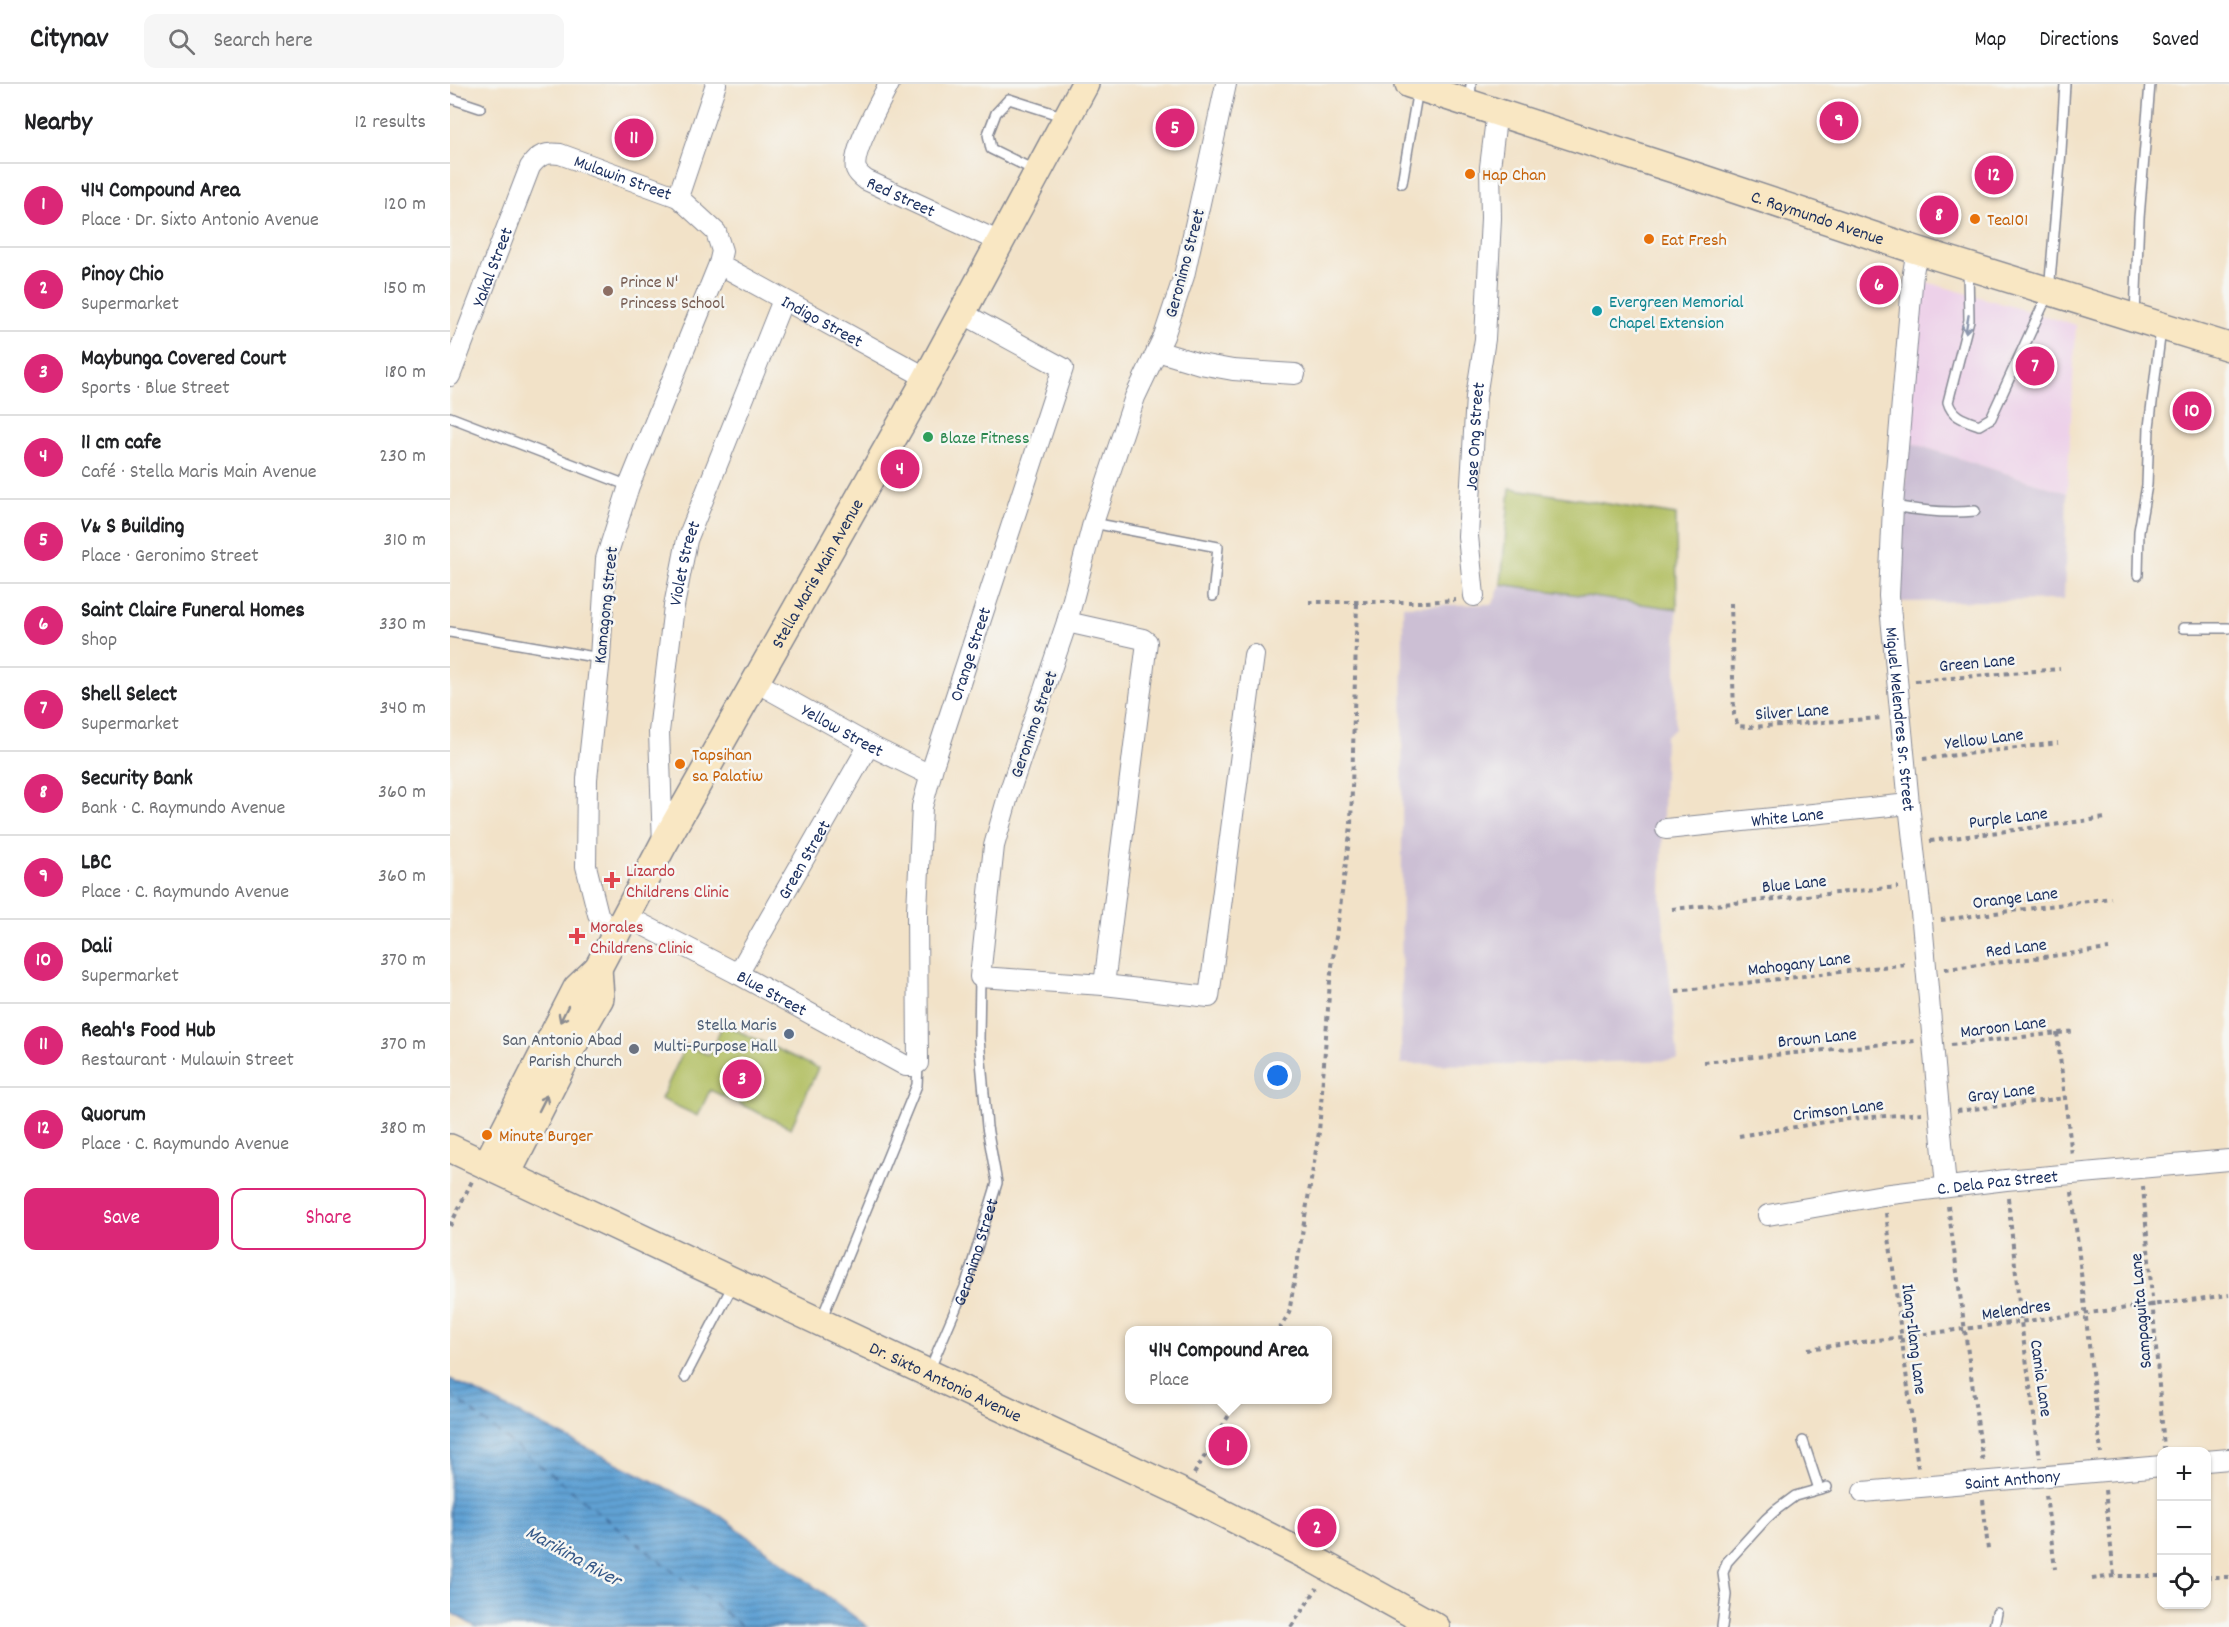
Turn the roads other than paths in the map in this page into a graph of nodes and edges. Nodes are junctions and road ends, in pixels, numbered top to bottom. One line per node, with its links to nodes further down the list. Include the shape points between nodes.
1 (716, 84): 16 (street)
2 (889, 84): 17 (street, Red Street, via 857,152 856,170 860,176)
3 (1085, 84): 12 (main road, Stella Maris Main Avenue)
4 (1226, 84): 27 (street, Geronimo Street, via 1184,276)
5 (2065, 84): 21 (lane)
6 (2150, 84): 24 (lane)
7 (1416, 85): 8 (main road, C. Raymundo Avenue); 15 (lane)
8 (1470, 93): 11 (main road, C. Raymundo Avenue)
9 (450, 98): 10 (lane)
10 (480, 108)
11 (1497, 111): 18 (main road, C. Raymundo Avenue); 38 (street, Jose Ong Street, via 1490,167 1485,339 1476,397 1468,536)
12 (1067, 117): 14 (main road, Stella Maris Main Avenue); 14 (lane, via 1009,99 996,113 987,134 991,149)
13 (535, 159): 16 (street, Mulawin Street, via 542,154 560,154); 29 (street, Yakal Street)
14 (1038, 172): 17 (main road, Stella Maris Main Avenue)
15 (1402, 183)
16 (678, 197): 19 (street, Mulawin Street, via 716,232 721,242)
17 (1000, 242): 23 (main road, Stella Maris Main Avenue)
18 (1917, 250): 20 (main road, C. Raymundo Avenue); 33 (street, Miguel Melendres Sr. Street)
19 (720, 258): 22 (street, Indigo Street); 32 (street, Kamagong Street)
20 (1968, 265): 21 (main road, C. Raymundo Avenue); 21 (lane, one-way to 21, via 1969,320 1948,402 1960,418 1979,425 1991,418)
21 (2049, 292): 24 (main road, C. Raymundo Avenue)
22 (783, 300): 30 (street, Indigo Street); 50 (street, Violet Street, via 687,540 674,606 660,732)
23 (962, 313): 30 (main road, Stella Maris Main Avenue); 47 (street, Orange Street, via 1063,368)
24 (2135, 319): 25 (main road, C. Raymundo Avenue)
25 (2161, 327): 26 (main road, C. Raymundo Avenue); 36 (lane, via 2139,531)
26 (2229, 347)
27 (1157, 351): 28 (street, via 1233,370); 35 (street, Geronimo Street, via 1135,397)
28 (1295, 374)
29 (450, 376)
30 (927, 378): 45 (main road, Stella Maris Main Avenue)
31 (450, 417): 32 (lane)
32 (629, 486): 44 (street, Kamagong Street, via 606,559)
33 (1893, 506): 34 (lane, via 1918,511); 48 (street, Miguel Melendres Sr. Street, via 1889,596)
34 (1975, 511)
35 (1093, 523): 37 (lane, via 1218,547); 39 (street, Geronimo Street)
36 (2138, 575)
37 (1214, 596)
38 (1474, 596)
39 (1067, 622): 53 (street, Geronimo Street, via 994,846); 54 (street, via 1147,642)
40 (2183, 628): 41 (lane)
41 (2229, 628)
42 (450, 632): 44 (lane)
43 (1254, 655): 54 (street, via 1209,997)
44 (600, 658): 51 (street, Kamagong Street, via 587,779 586,866 598,914 605,926)
45 (756, 682): 46 (street, Yellow Street); 50 (main road, Stella Maris Main Avenue)
46 (869, 745): 47 (street, Yellow Street); 52 (street, Green Street)
47 (930, 775): 55 (street, Orange Street, via 922,807 917,910)
48 (1909, 804): 49 (street, White Lane); 59 (street, Miguel Melendres Sr. Street)
49 (1666, 829)
50 (663, 845): 51 (main road, Stella Maris Main Avenue)
51 (621, 925): 52 (street, Blue Street); 58 (main road, Stella Maris Main Avenue, via 598,968 600,998 568,1054)
52 (738, 974): 55 (street, Blue Street, via 906,1066)
53 (980, 977): 54 (street); 63 (lane, Geronimo Street, via 979,1040 987,1127 998,1183 965,1287)
54 (1104, 985)
55 (918, 1063): 62 (lane, via 917,1085)
56 (450, 1148): 58 (main road, Dr. Sixto Antonio Avenue)
57 (2229, 1160): 59 (street, C. Dela Paz Street)
58 (492, 1166): 61 (main road, Dr. Sixto Antonio Avenue)
59 (1946, 1187): 60 (street, C. Dela Paz Street)
60 (1768, 1215)
61 (735, 1282): 62 (main road, Dr. Sixto Antonio Avenue); 64 (lane)
62 (820, 1322): 63 (main road, Dr. Sixto Antonio Avenue)
63 (928, 1373): 71 (main road, Dr. Sixto Antonio Avenue, via 1322,1559)
64 (685, 1377)
65 (1803, 1441): 72 (lane, via 1823,1488 1795,1496 1776,1510 1727,1562 1723,1573 1726,1595)
66 (2229, 1459): 67 (street)
67 (2211, 1461)
68 (2157, 1467): 69 (street, Saint Anthony)
69 (1863, 1492)
70 (1997, 1613): 73 (lane)
71 (1436, 1627)
72 (1722, 1627)
73 (1994, 1627)

